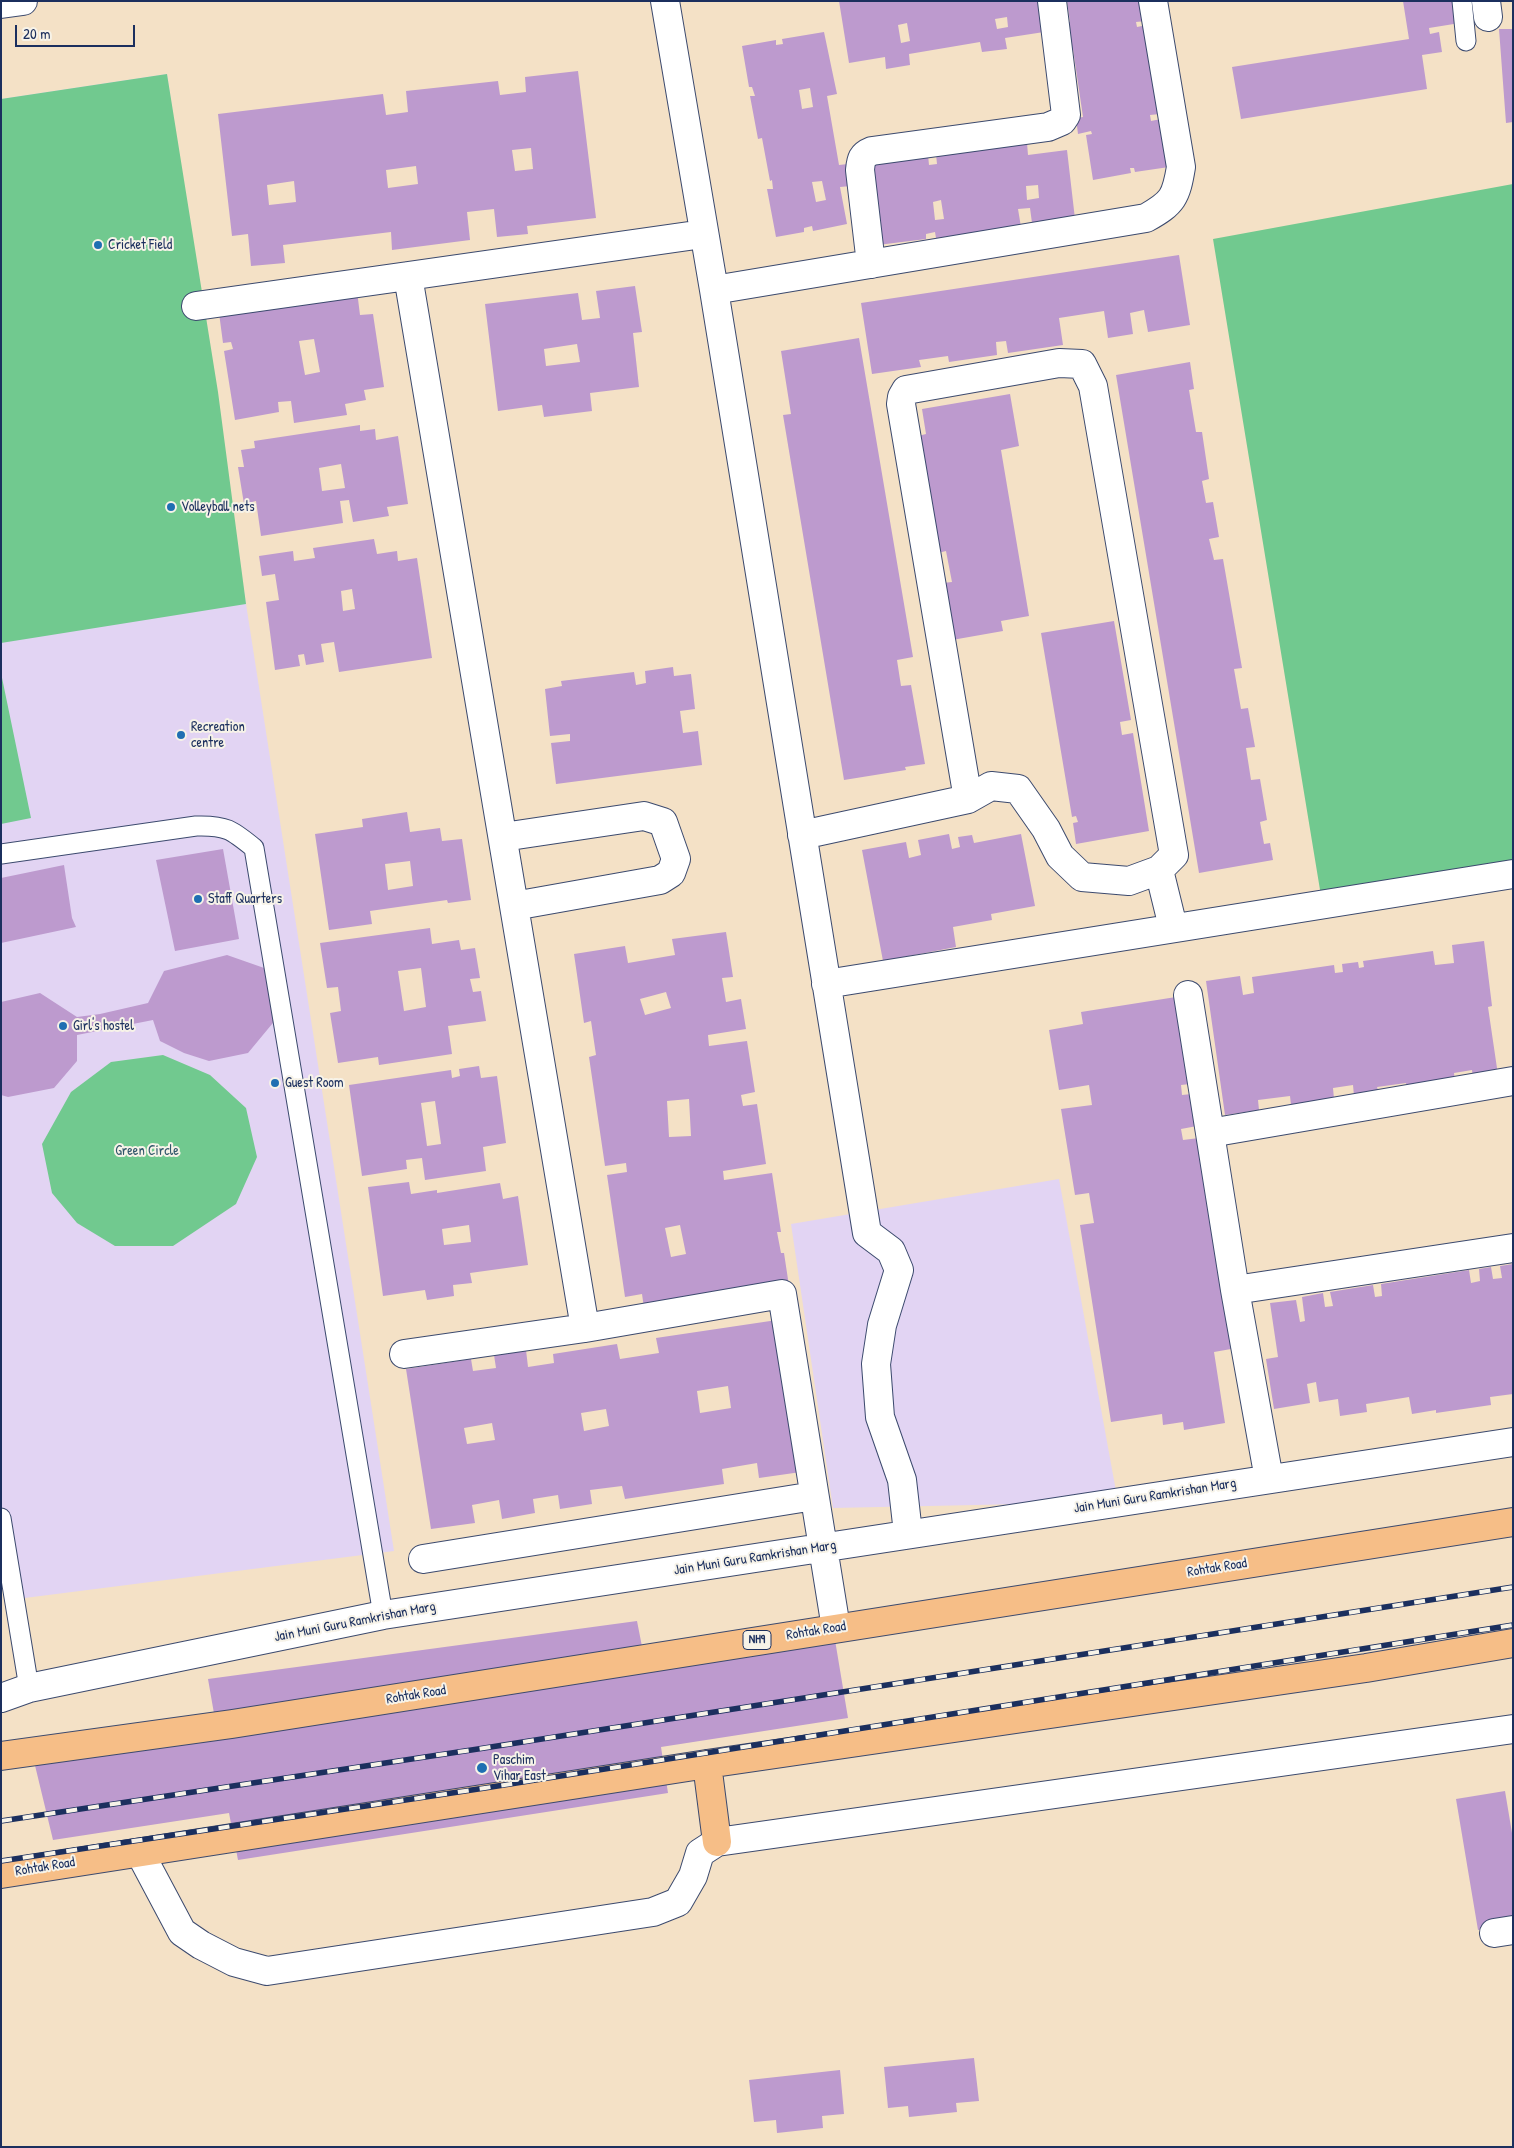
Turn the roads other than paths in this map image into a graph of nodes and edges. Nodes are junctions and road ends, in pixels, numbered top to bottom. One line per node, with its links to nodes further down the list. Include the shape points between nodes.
1 (22, 1): 6 (street)
2 (664, 1): 8 (street)
3 (1052, 1): 9 (street, via 1066,115 1062,121 1048,127 866,153 861,159 860,170)
4 (1153, 1): 9 (street, via 1181,167 1177,190 1166,207 1146,218)
5 (1462, 1): 7 (lane)
6 (1, 4)
7 (1466, 41)
8 (703, 234): 10 (street); 11 (street)
9 (871, 264): 11 (street)
10 (408, 276): 12 (street); 15 (street)
11 (714, 290): 14 (street)
12 (196, 306)
13 (968, 799): 14 (street); 17 (street, via 991,786 1018,789 1060,856 1082,877 1129,881); 17 (street, via 902,397 906,390 1059,363 1082,364 1093,386 1174,855)
14 (802, 834): 21 (street)
15 (503, 837): 19 (street); 19 (street, via 644,816 663,822 676,859 671,873 660,880)
16 (1, 854): 37 (lane, via 214,825 232,830 254,848)
17 (1159, 870): 20 (street)
18 (1513, 874): 20 (street)
19 (514, 906): 27 (street)
20 (1173, 927): 21 (street)
21 (826, 984): 34 (street, via 867,1233 891,1252 899,1270 882,1325 876,1364 880,1417 902,1480)
22 (1188, 995): 24 (street)
23 (1513, 1081): 24 (street)
24 (1210, 1133): 26 (street)
25 (1513, 1248): 26 (street)
26 (1235, 1290): 30 (street)
27 (585, 1328): 28 (street); 31 (street, via 782,1294)
28 (404, 1354)
29 (1513, 1442): 30 (street, Jain Muni Guru Ramkrishan Marg)
30 (1269, 1479): 34 (street, Jain Muni Guru Ramkrishan Marg)
31 (814, 1496): 35 (street); 36 (street)
32 (1, 1518): 40 (lane)
33 (1513, 1522): 38 (main road, Rohtak Road / NH9)
34 (908, 1533): 35 (street, Jain Muni Guru Ramkrishan Marg)
35 (823, 1548): 37 (street, Jain Muni Guru Ramkrishan Marg); 38 (street)
36 (423, 1559)
37 (383, 1615): 40 (street, Jain Muni Guru Ramkrishan Marg)
38 (836, 1628): 43 (main road, Rohtak Road / NH9, via 232,1724)
39 (1513, 1644): 44 (main road, Rohtak Road, via 1356,1670)
40 (29, 1688): 41 (street, Jain Muni Guru Ramkrishan Marg)
41 (1, 1698)
42 (1513, 1729): 45 (street)
43 (1, 1756)
44 (707, 1764): 45 (main road); 46 (main road, Rohtak Road)
45 (717, 1842): 46 (street, via 700,1853 693,1876 678,1902 653,1912 267,1971 234,1962 182,1932)
46 (140, 1853): 47 (main road, Rohtak Road)
47 (1, 1874)

